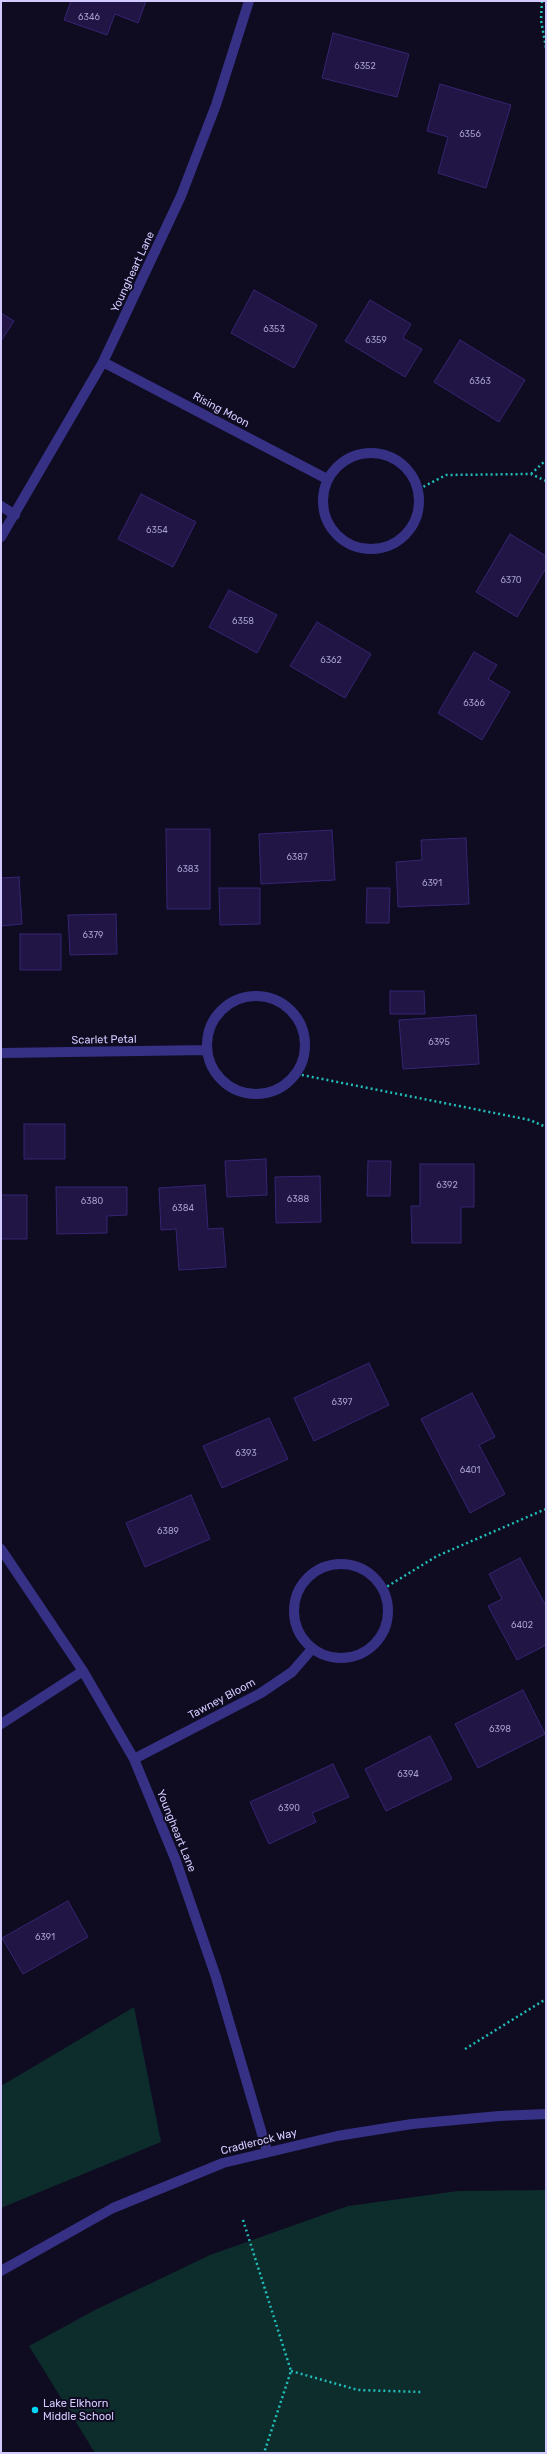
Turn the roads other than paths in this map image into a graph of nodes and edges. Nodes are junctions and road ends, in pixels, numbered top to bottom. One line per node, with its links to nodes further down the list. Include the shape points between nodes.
1 (249, 1): 2 (street, Youngheart Lane, via 216,105 182,196)
2 (103, 362): 3 (street, Rising Moon); 5 (street, Youngheart Lane)
3 (327, 479): 3 (street, via 322,502 326,521 336,536 358,548 382,549 399,541 411,529 419,511 419,489 409,470 393,457 370,452 350,457 337,465)
4 (1, 506): 5 (street)
5 (15, 515): 6 (street, Youngheart Lane)
6 (1, 537)
7 (207, 1050): 7 (street, via 213,1070 227,1085 252,1095 269,1093 285,1086 297,1074 306,1053 305,1035 298,1018 283,1004 262,996 243,998 224,1008 211,1026); 8 (street, Scarlet Petal)
8 (1, 1053)
9 (1, 1549): 11 (street, Youngheart Lane)
10 (312, 1649): 10 (street, via 329,1658 350,1658 364,1654 376,1644 385,1631 389,1612 384,1589 373,1575 350,1564 331,1564 315,1571 303,1582 294,1602 294,1618 300,1635); 13 (street, Tawney Bloom, via 292,1672 261,1693)
11 (83, 1671): 12 (street); 13 (street, Youngheart Lane)
12 (1, 1724)
13 (134, 1758): 15 (street, Youngheart Lane, via 176,1861 213,1970)
14 (546, 2114): 15 (street, Cradlerock Way, via 412,2124)
15 (267, 2151): 16 (street, Cradlerock Way, via 223,2162 120,2206 42,2246)
16 (1, 2271)

